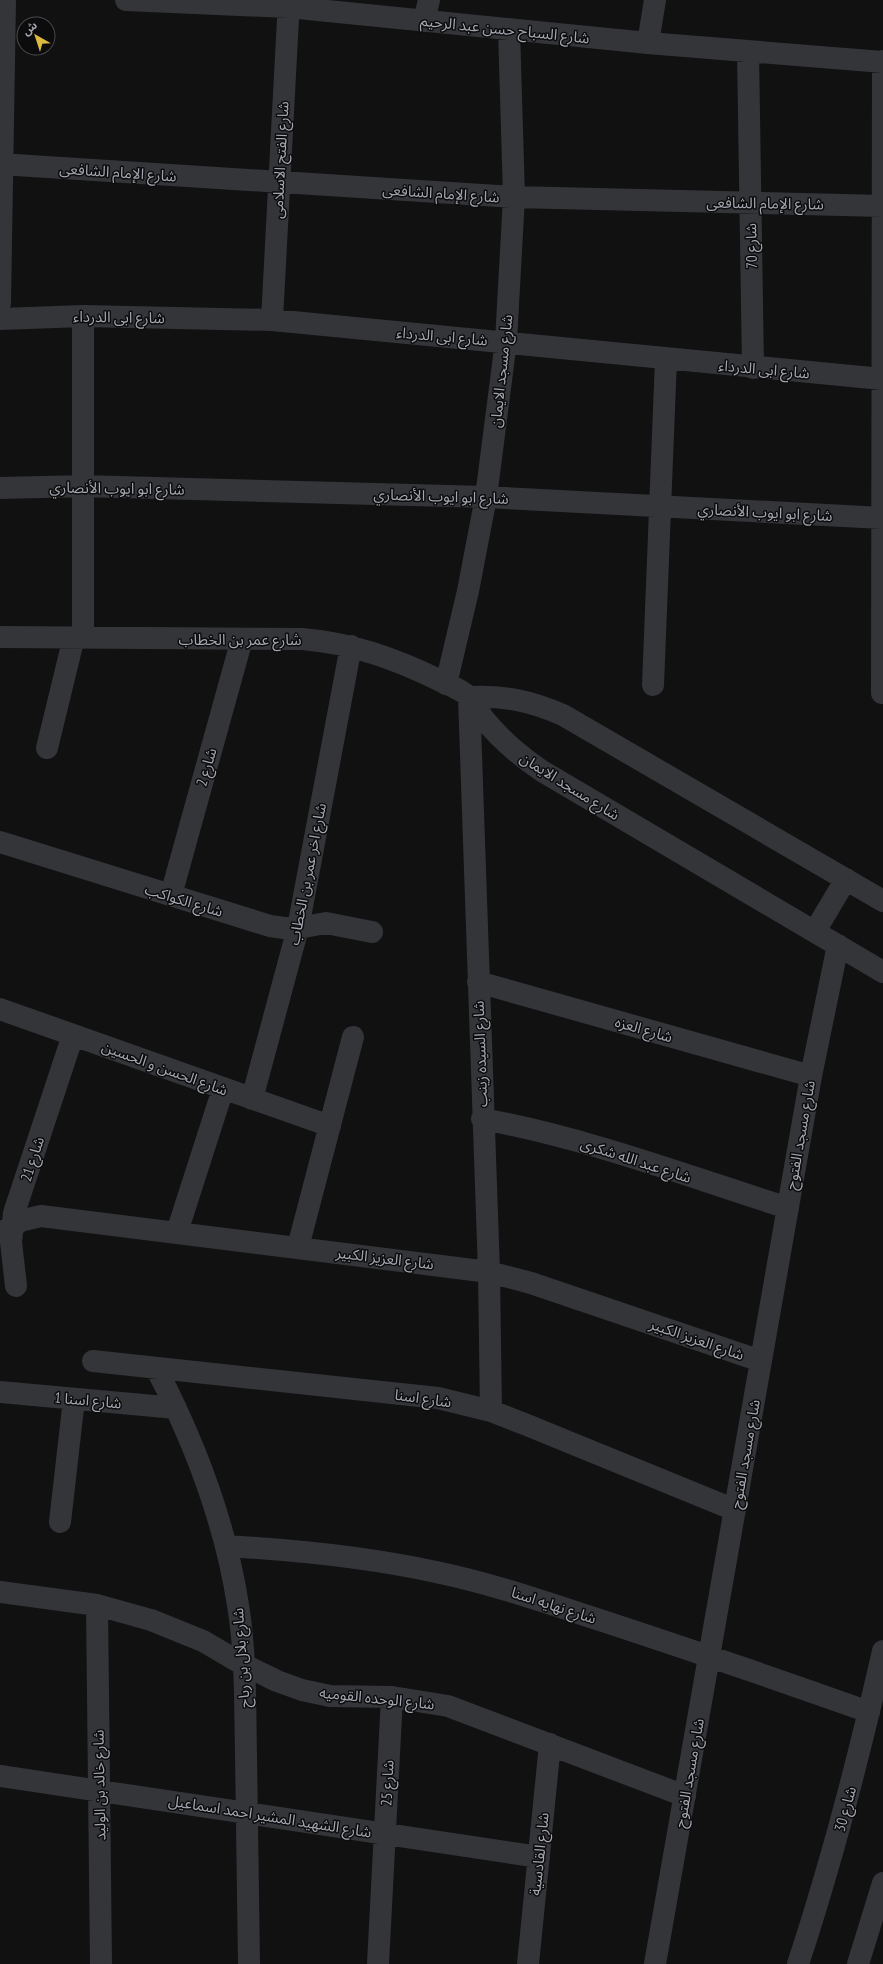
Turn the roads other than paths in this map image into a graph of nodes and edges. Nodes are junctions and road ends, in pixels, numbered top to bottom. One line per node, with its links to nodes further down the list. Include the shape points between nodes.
1 (5, 0): 11 (street)
2 (126, 0): 5 (street, شارع السباح حسن عبد الرحيم)
3 (429, 0): 6 (street)
4 (654, 0): 8 (street)
5 (289, 4): 6 (street, شارع السباح حسن عبد الرحيم); 12 (street, شارع الفتح الاسلامى)
6 (424, 21): 7 (street, شارع السباح حسن عبد الرحيم)
7 (509, 30): 8 (street, شارع السباح حسن عبد الرحيم); 13 (street, شارع مسجد الايمان)
8 (648, 43): 9 (street, شارع السباح حسن عبد الرحيم)
9 (748, 51): 10 (street, شارع السباح حسن عبد الرحيم); 14 (street, شارع 70)
10 (883, 61): 15 (street)
11 (2, 164): 12 (street, شارع الإمام الشافعى); 17 (street)
12 (279, 182): 13 (street, شارع الإمام الشافعى); 20 (street, شارع الفتح الاسلامى)
13 (514, 197): 14 (street, شارع الإمام الشافعى); 21 (street, شارع مسجد الايمان)
14 (750, 202): 15 (street, شارع الإمام الشافعى); 23 (street, شارع 70)
15 (882, 206): 16 (street)
16 (883, 232): 24 (street)
17 (0, 303)
18 (83, 316): 19 (street, شارع ابى الدرداء); 20 (street, شارع ابى الدرداء); 25 (street)
19 (0, 319)
20 (272, 320): 21 (street, شارع ابى الدرداء)
21 (506, 342): 22 (street, شارع ابى الدرداء); 27 (street, شارع مسجد الايمان)
22 (666, 359): 23 (street, شارع ابى الدرداء); 28 (street)
23 (752, 368): 24 (street, شارع ابى الدرداء)
24 (882, 379): 29 (street)
25 (83, 486): 26 (street, شارع ابو ايوب الأنصاري); 27 (street, شارع ابو ايوب الأنصاري); 31 (street)
26 (0, 488)
27 (486, 497): 28 (street, شارع ابو ايوب الأنصاري); 34 (street, شارع مسجد الايمان, via 468,592)
28 (660, 506): 29 (street, شارع ابو ايوب الأنصاري); 35 (street)
29 (882, 518): 36 (street)
30 (0, 637): 31 (street, شارع عمر بن الخطاب)
31 (79, 638): 32 (street, شارع عمر بن الخطاب); 38 (street)
32 (242, 638): 33 (street, شارع عمر بن الخطاب, via 302,639); 41 (street, شارع 2)
33 (351, 646): 34 (street, شارع عمر بن الخطاب, via 415,668); 43 (street, شارع اخر عمر بن الخطاب)
34 (446, 684): 37 (street, شارع عمر بن الخطاب)
35 (653, 685)
36 (882, 694)
37 (469, 696): 40 (street, via 518,699 563,715); 44 (street, شارع مسجد الايمان, via 501,738 542,771); 48 (street, شارع السيده زينب)
38 (47, 748)
39 (0, 842): 41 (street, شارع الكواكب)
40 (846, 879): 42 (street); 44 (street)
41 (171, 895): 43 (street, شارع الكواكب, via 270,926)
42 (883, 901)
43 (298, 928): 45 (street, شارع الكواكب, via 326,923); 54 (street, شارع اخر عمر بن الخطاب)
44 (815, 931): 46 (street, شارع مسجد الايمان)
45 (372, 932)
46 (838, 945): 47 (street, شارع مسجد الايمان); 52 (street, شارع مسجد الفتوح)
47 (883, 972)
48 (478, 982): 52 (street, شارع العزه); 55 (street, شارع السيده زينب)
49 (0, 1009): 50 (street, شارع الحسن و الحسين)
50 (73, 1035): 53 (street, شارع الحسن و الحسين); 58 (street, شارع 21, via 14,1213)
51 (353, 1037): 56 (street)
52 (811, 1076): 57 (street, شارع مسجد الفتوح)
53 (223, 1089): 54 (street, شارع الحسن و الحسين); 59 (street)
54 (252, 1099): 56 (street, شارع الحسن و الحسين)
55 (482, 1119): 57 (street, شارع عبد الله شكرى, via 534,1129 585,1143); 61 (street, شارع السيده زينب)
56 (330, 1126): 60 (street)
57 (788, 1208): 64 (street, شارع مسجد الفتوح)
58 (6, 1230): 59 (street, شارع العزيز الكبير, via 20,1221 41,1216); 62 (street, شارع 21)
59 (176, 1232): 60 (street, شارع العزيز الكبير)
60 (298, 1247): 61 (street, شارع العزيز الكبير)
61 (489, 1272): 64 (street, شارع العزيز الكبير, via 531,1283); 69 (street, شارع السيده زينب)
62 (16, 1286)
63 (93, 1361): 65 (street, شارع اسنا)
64 (761, 1361): 70 (street, شارع مسجد الفتوح)
65 (156, 1368): 68 (street, شارع بلال بن رباح); 69 (street, شارع اسنا, via 438,1398)
66 (0, 1392): 67 (street, شارع اسنا 1)
67 (74, 1399): 68 (street, شارع اسنا 1); 71 (street)
68 (176, 1408): 72 (street, شارع بلال بن رباح, via 205,1476)
69 (491, 1411): 70 (street, شارع اسنا)
70 (735, 1510): 76 (street, شارع مسجد الفتوح)
71 (60, 1522)
72 (226, 1546): 76 (street, شارع نهايه اسنا, via 296,1550 367,1559 436,1572 504,1589); 77 (street, شارع بلال بن رباح, via 238,1605)
73 (0, 1592): 74 (street, شارع الوحده القوميه)
74 (97, 1605): 77 (street, شارع الوحده القوميه, via 151,1620 203,1641); 82 (street, شارع خالد بن الوليد)
75 (883, 1651): 79 (street, شارع 30)
76 (709, 1655): 79 (street, شارع نهايه اسنا); 83 (street, شارع مسجد الفتوح)
77 (244, 1665): 78 (street, شارع الوحده القوميه, via 276,1681 302,1690 330,1696); 84 (street, شارع بلال بن رباح)
78 (392, 1697): 80 (street, شارع الوحده القوميه, via 448,1706); 85 (street, شارع 25)
79 (869, 1712): 94 (street, شارع 30, via 846,1807)
80 (550, 1744): 83 (street, شارع الوحده القوميه); 86 (street, شارع القادسية)
81 (0, 1776): 82 (street, شارع الشهيد المشير احمد اسماعيل)
82 (99, 1790): 84 (street, شارع الشهيد المشير احمد اسماعيل); 89 (street, شارع خالد بن الوليد)
83 (685, 1796): 93 (street, شارع مسجد الفتوح)
84 (247, 1812): 85 (street, شارع الشهيد المشير احمد اسماعيل); 90 (street, شارع بلال بن رباح)
85 (385, 1833): 86 (street, شارع الشهيد المشير احمد اسماعيل); 91 (street, شارع 25)
86 (539, 1857): 92 (street, شارع القادسية)
87 (883, 1882): 88 (street)
88 (876, 1929): 95 (street)
89 (101, 1964)
90 (249, 1964)
91 (378, 1964)
92 (528, 1964)
93 (655, 1964)
94 (798, 1964)
95 (858, 1964)

